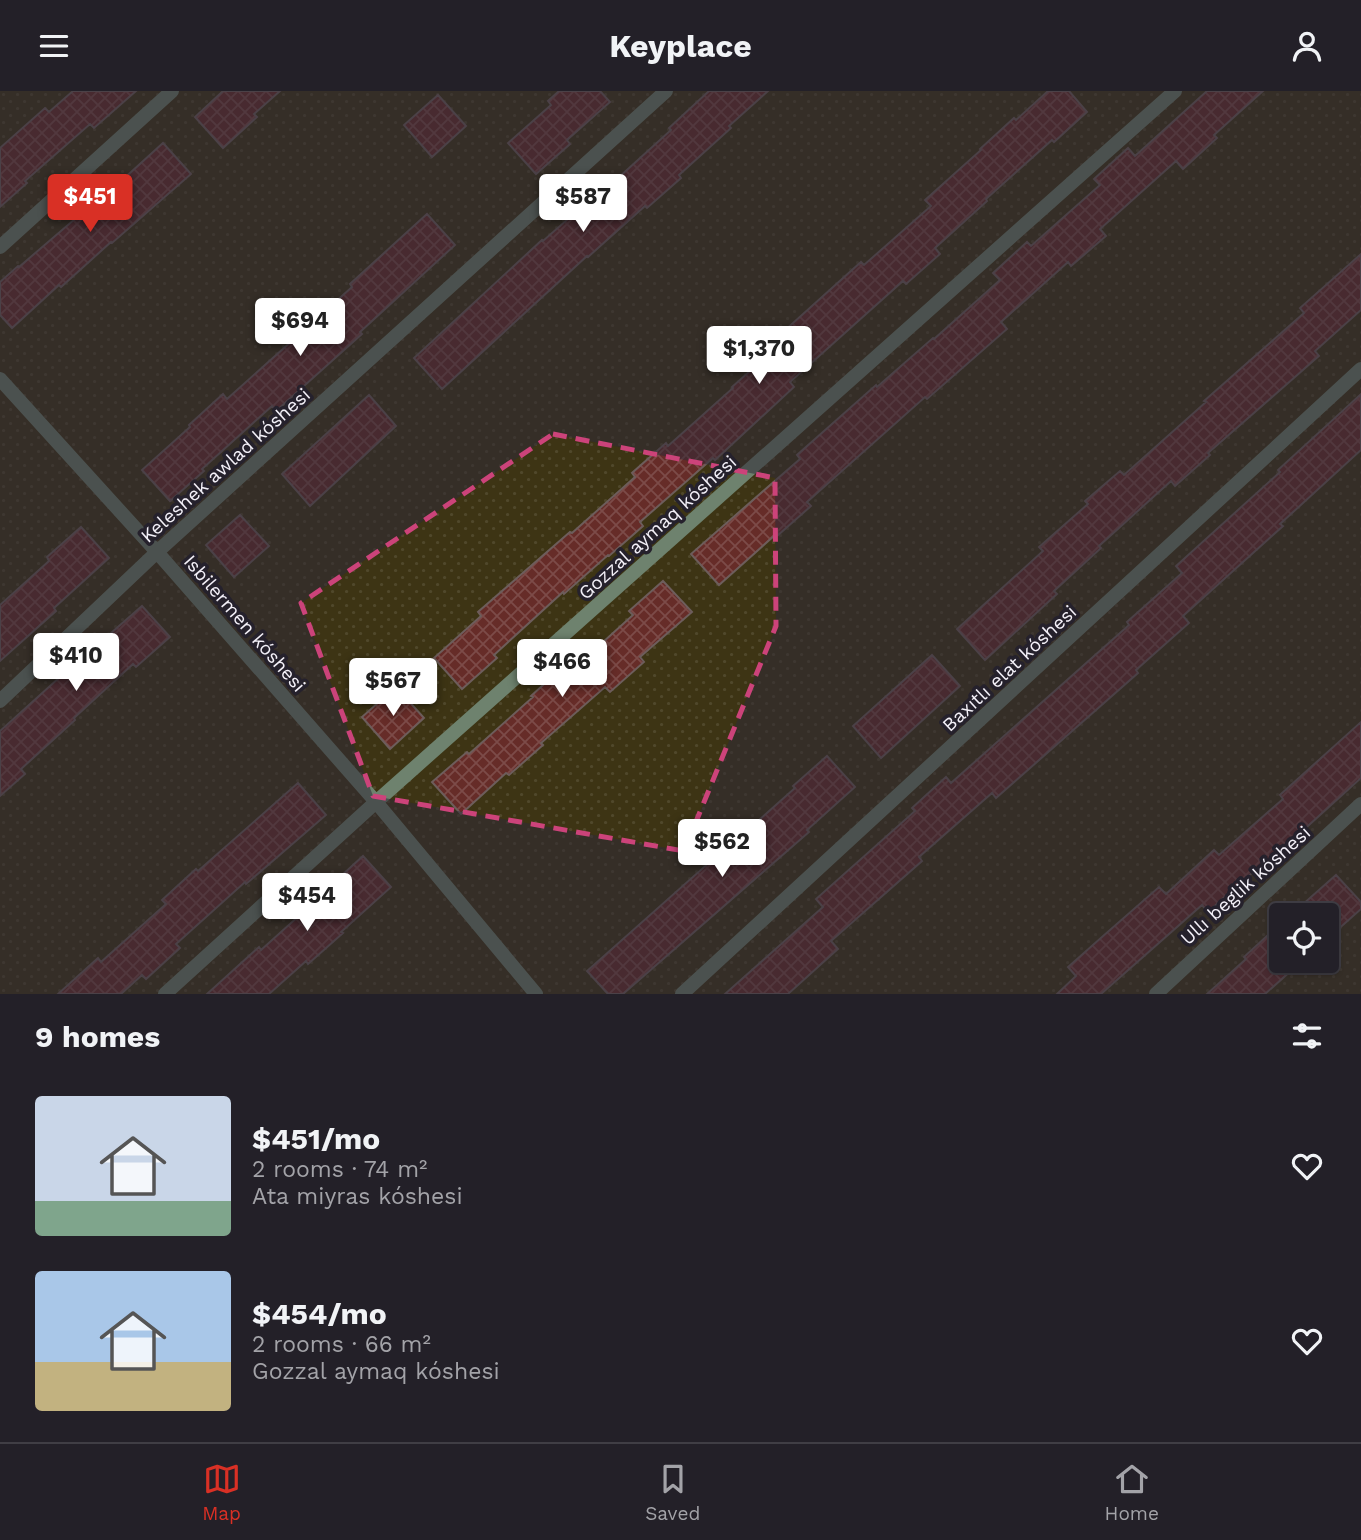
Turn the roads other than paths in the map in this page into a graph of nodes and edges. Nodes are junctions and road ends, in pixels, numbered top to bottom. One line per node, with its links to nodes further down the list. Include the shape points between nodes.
1 (172, 91): 4 (street)
2 (666, 91): 7 (street, Keleshek awlad kóshesi)
3 (1175, 91): 9 (street, Gozzal aymaq kóshesi)
4 (0, 247)
5 (1361, 369): 13 (street, Baxıtlı elat kóshesi)
6 (0, 379): 7 (street, Isbilermen kóshesi)
7 (157, 552): 8 (street, Keleshek awlad kóshesi); 9 (street, Isbilermen kóshesi)
8 (0, 701)
9 (376, 802): 11 (street, Gozzal aymaq kóshesi); 12 (street, Isbilermen kóshesi)
10 (1361, 804): 14 (street, Ullı beglik kóshesi)
11 (166, 994)
12 (537, 994)
13 (682, 994)
14 (1156, 994)

